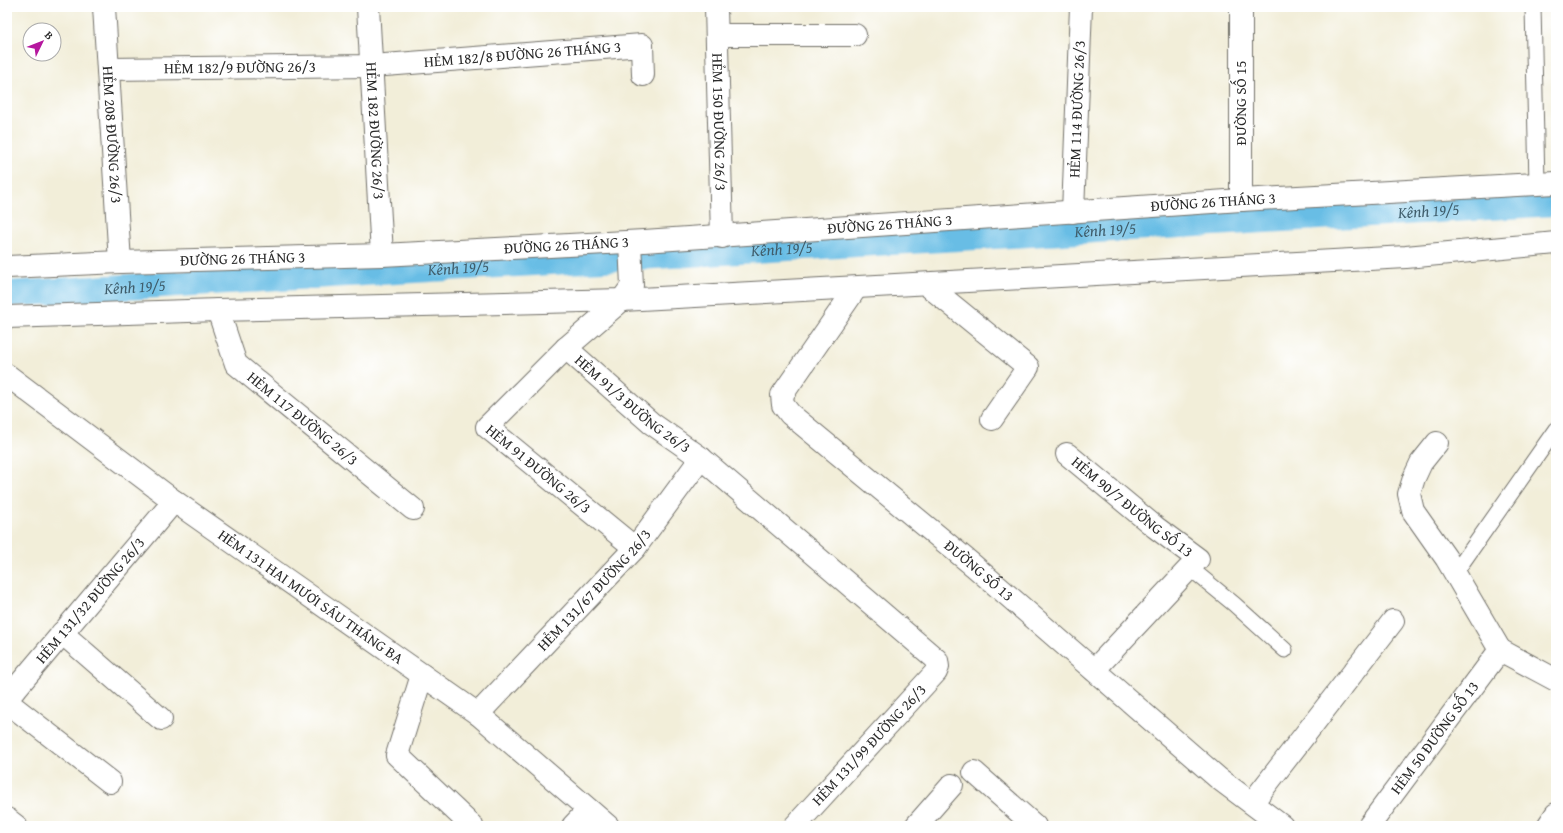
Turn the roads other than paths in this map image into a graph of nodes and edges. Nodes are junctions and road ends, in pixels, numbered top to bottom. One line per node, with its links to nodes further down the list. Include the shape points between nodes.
1 (104, 7): 10 (street, HẺM 208 ĐƯỜNG 26/3)
2 (368, 7): 9 (street, HẺM 182 ĐƯỜNG 26/3)
3 (716, 7): 7 (street, HẺM 150 ĐƯỜNG 26/3)
4 (1081, 7): 14 (street, HẺM 114 ĐƯỜNG 26/3)
5 (1241, 7): 13 (street, ĐƯỜNG SỐ 15)
6 (1533, 7): 12 (lane)
7 (717, 35): 8 (street); 15 (street, HẺM 150 ĐƯỜNG 26/3)
8 (855, 35)
9 (372, 66): 10 (street, HẺM 182/9 ĐƯỜNG 26/3); 11 (street, HẺM 182/8 ĐƯỜNG 26 THÁNG 3, via 642,45); 18 (street, HẺM 182 ĐƯỜNG 26/3)
10 (108, 69): 19 (street, HẺM 208 ĐƯỜNG 26/3)
11 (643, 75)
12 (1547, 183): 13 (street, ĐƯỜNG 26 THÁNG 3)
13 (1241, 200): 14 (street, ĐƯỜNG 26 THÁNG 3)
14 (1072, 212): 15 (street, ĐƯỜNG 26 THÁNG 3)
15 (722, 237): 17 (street, ĐƯỜNG 26 THÁNG 3)
16 (1556, 243): 21 (street, via 1406,258)
17 (630, 248): 18 (street, ĐƯỜNG 26 THÁNG 3); 23 (street)
18 (382, 256): 19 (street, ĐƯỜNG 26 THÁNG 3)
19 (120, 262): 20 (street, ĐƯỜNG 26 THÁNG 3)
20 (7, 267)
21 (926, 284): 22 (street); 28 (street, via 1028,367)
22 (856, 288): 23 (street); 43 (street, ĐƯỜNG SỐ 13, via 782,394 783,405 790,414 974,566)
23 (627, 293): 24 (street); 26 (street, HẺM 91 ĐƯỜNG 26/3)
24 (218, 310): 25 (street); 34 (street, HẺM 117 ĐƯỜNG 26/3, via 236,364)
25 (7, 317)
26 (566, 348): 32 (street, HẺM 91/3 ĐƯỜNG 26/3, via 651,423); 35 (street, HẺM 91 ĐƯỜNG 26/3, via 487,427)
27 (7, 375): 33 (street, HẺM 131 HAI MƯƠI SÁU THÁNG BA)
28 (992, 419)
29 (1556, 429): 37 (lane)
30 (1437, 443): 37 (street, via 1420,463 1409,494 1413,511)
31 (1067, 454): 36 (street, HẺM 90/7 ĐƯỜNG SỐ 13, via 1149,522)
32 (701, 458): 35 (street, HẺM 131/67 ĐƯỜNG 26/3); 42 (street, HẺM 91/3 ĐƯỜNG 26/3)
33 (174, 501): 39 (street, HẺM 131/32 ĐƯỜNG 26/3); 44 (street, HẺM 131 HAI MƯƠI SÁU THÁNG BA)
34 (413, 509)
35 (635, 548): 48 (street, HẺM 131/67 ĐƯỜNG 26/3)
36 (1194, 564): 40 (lane); 43 (street)
37 (1455, 573): 41 (street)
38 (1393, 621): 53 (street)
39 (62, 633): 46 (street, HẺM 131/32 ĐƯỜNG 26/3); 49 (street)
40 (1285, 650)
41 (1500, 650): 45 (street); 65 (street, HẺM 50 ĐƯỜNG SỐ 13)
42 (937, 660): 61 (street, HẺM 131/99 ĐƯỜNG 26/3, via 936,672)
43 (1094, 670): 53 (street, ĐƯỜNG SỐ 13, via 1218,778)
44 (422, 675): 48 (street, HẺM 131 HAI MƯƠI SÁU THÁNG BA); 58 (street, via 397,755)
45 (1556, 680)
46 (7, 699)
47 (7, 702): 51 (street)
48 (478, 714): 54 (street, HẺM 131 HAI MƯƠI SÁU THÁNG BA)
49 (161, 719)
50 (974, 772): 63 (street)
51 (110, 782)
52 (952, 785): 62 (street)
53 (1252, 803): 64 (street, ĐƯỜNG SỐ 13)
54 (588, 810): 59 (street); 60 (street, HẺM 131 HAI MƯƠI SÁU THÁNG BA)
55 (1556, 814): 66 (street)
56 (7, 819): 57 (street)
57 (16, 826)
58 (472, 826)
59 (573, 826)
60 (608, 826)
61 (794, 826)
62 (916, 826)
63 (1035, 826)
64 (1282, 826)
65 (1369, 826)
66 (1548, 826)

